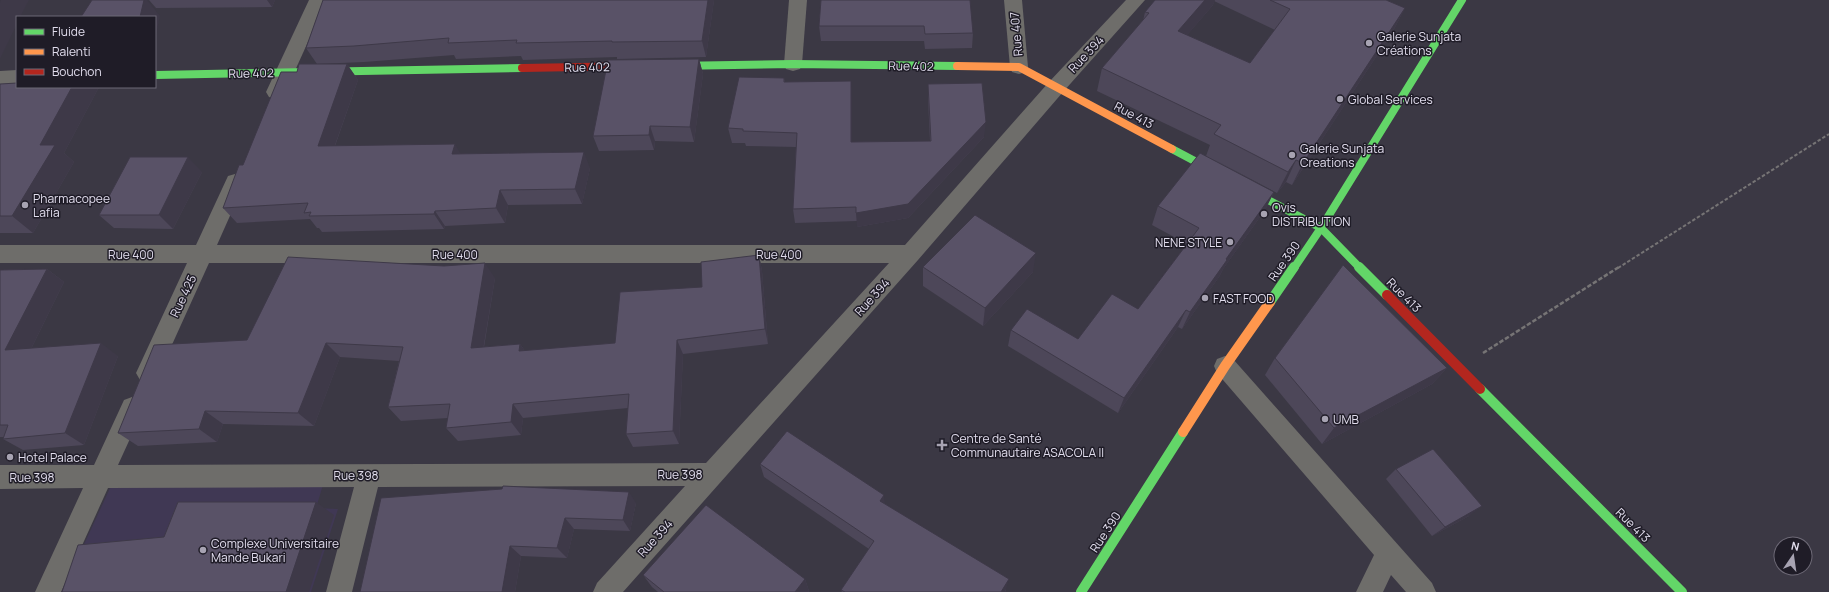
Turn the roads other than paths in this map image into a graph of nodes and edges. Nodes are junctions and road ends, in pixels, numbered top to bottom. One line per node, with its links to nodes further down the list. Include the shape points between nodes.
1 (318, 0): 10 (street)
2 (798, 0): 6 (street)
3 (1013, 0): 9 (street, Rue 407)
4 (1136, 0): 14 (street, Rue 394)
5 (1462, 0): 17 (street, Rue 390)
6 (793, 64): 8 (street, Rue 402); 9 (street, Rue 402)
7 (650, 66): 10 (street, Rue 402)
8 (666, 66)
9 (1018, 67): 14 (street, Rue 413)
10 (285, 72): 11 (street, Rue 402); 15 (street)
11 (156, 75)
12 (16, 77): 13 (street)
13 (0, 78)
14 (1056, 87): 17 (street, Rue 413); 20 (street, Rue 394)
15 (269, 109)
16 (242, 166): 18 (street, Rue 425)
17 (1321, 228): 21 (street, Rue 390); 33 (street, Rue 413)
18 (203, 253): 19 (street, Rue 400); 20 (street, Rue 400); 25 (street, Rue 425)
19 (0, 254)
20 (910, 254): 22 (street, Rue 394)
21 (1225, 366): 26 (street); 30 (street, Rue 390)
22 (712, 474): 23 (street, Rue 398); 29 (street, Rue 394)
23 (369, 475): 25 (street, Rue 398); 28 (street)
24 (0, 477): 25 (street, Rue 398)
25 (101, 477): 27 (street, Rue 425)
26 (1389, 553): 31 (street); 32 (street)
27 (48, 592)
28 (339, 592)
29 (606, 592)
30 (1081, 592)
31 (1369, 592)
32 (1422, 592)
33 (1682, 592)

